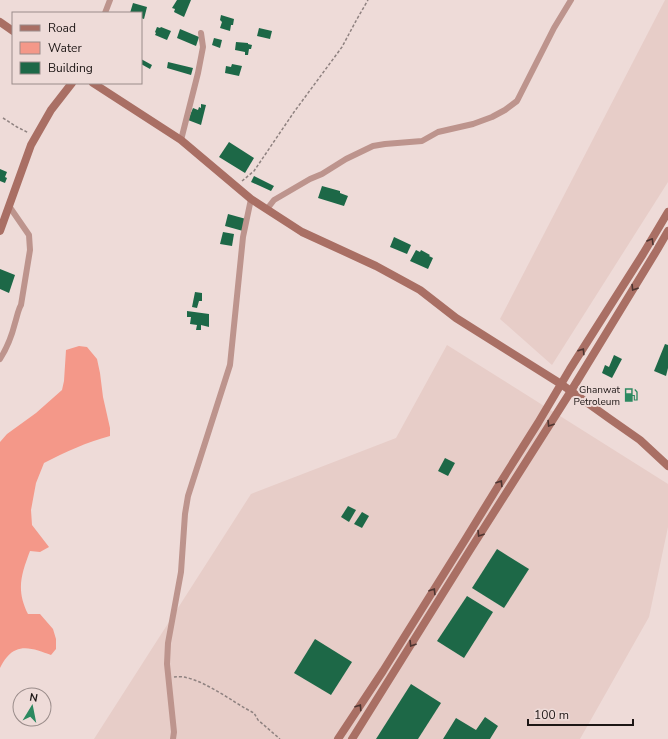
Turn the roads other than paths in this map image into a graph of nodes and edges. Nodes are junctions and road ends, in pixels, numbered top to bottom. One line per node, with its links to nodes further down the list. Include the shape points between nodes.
1 (110, 0): 3 (street)
2 (571, 0): 12 (street, via 517,101 505,110 473,124 438,132 422,140 373,146 274,200)
3 (105, 12)
4 (0, 22): 5 (street)
5 (12, 29)
6 (201, 33): 9 (street, via 203,47)
7 (71, 84): 11 (street, via 31,144)
8 (95, 84): 9 (street)
9 (181, 140): 10 (street)
10 (251, 199): 12 (street); 20 (street, via 243,237 230,365 188,496 185,514 181,572 168,643)
11 (9, 206): 14 (street); 16 (street, via 29,235 30,250 21,305 9,342)
12 (267, 209): 17 (street, via 302,232 376,266 420,290 456,318)
13 (668, 212): 17 (street, one-way to 13)
14 (0, 231)
15 (668, 231): 18 (street, one-way to 18)
16 (0, 359)
17 (561, 384): 18 (street); 21 (street, one-way to 17)
18 (570, 391): 19 (street, via 640,440); 22 (street, one-way to 22)
19 (668, 466)
20 (173, 739)
21 (338, 739)
22 (352, 739)

